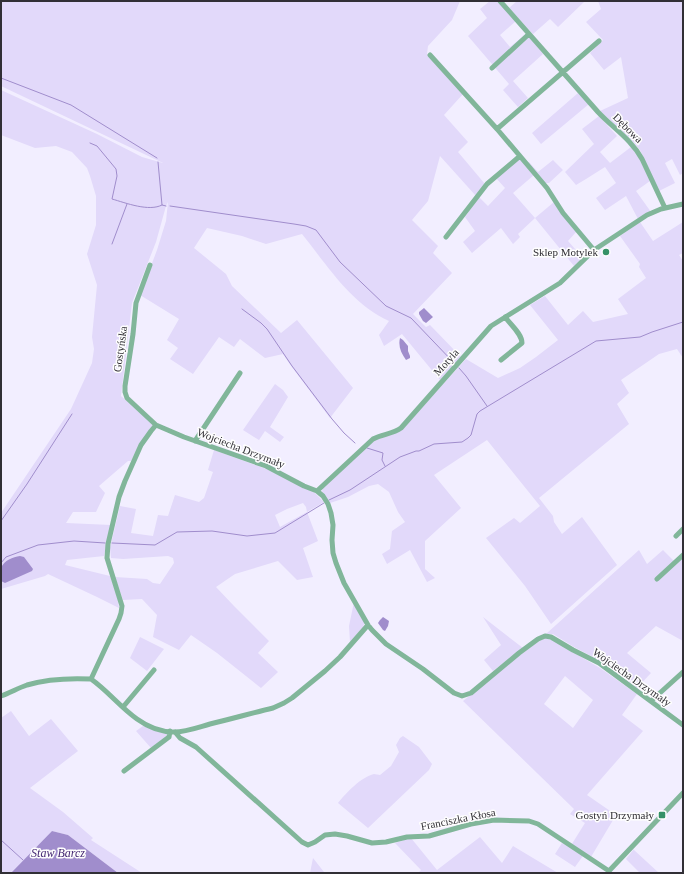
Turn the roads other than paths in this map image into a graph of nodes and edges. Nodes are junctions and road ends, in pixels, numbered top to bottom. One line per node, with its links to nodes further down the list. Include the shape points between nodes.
1 (500, 1): 2 (street, Dębowa)
2 (529, 34): 5 (street); 6 (street, Dębowa)
3 (599, 41): 6 (street)
4 (430, 56): 7 (street)
5 (492, 68)
6 (563, 72): 7 (street); 10 (street, Dębowa, via 603,117 629,140 638,152)
7 (496, 129): 8 (street)
8 (520, 156): 11 (street, via 487,184); 12 (street)
9 (683, 204): 10 (street, Motyla)
10 (665, 208): 12 (street, Motyla)
11 (446, 236)
12 (594, 250): 14 (street, Motyla, via 560,283)
13 (150, 265): 17 (street, Gostyńska, via 136,303 125,392 127,398)
14 (505, 318): 15 (street, via 519,335 522,343); 19 (street, Motyla, via 491,326 401,428 373,439)
15 (501, 360)
16 (240, 373): 18 (street)
17 (156, 425): 18 (street, Wojciecha Drzymały); 27 (street, via 141,445 119,497 107,558 122,606 121,613)
18 (195, 441): 19 (street, Wojciecha Drzymały, via 266,466)
19 (317, 491): 24 (street, Wojciecha Drzymały, via 323,496 331,513 336,563 344,583)
20 (683, 529): 21 (street)
21 (676, 536)
22 (683, 555): 23 (street)
23 (657, 579)
24 (368, 625): 29 (street, Wojciecha Drzymały, via 386,644 458,695 471,693 519,653 545,636 598,663); 32 (street, via 325,671 284,703 190,730)
25 (154, 670): 30 (street)
26 (683, 672): 29 (street)
27 (91, 679): 28 (street, via 69,679 27,685); 30 (street)
28 (1, 696)
29 (651, 701): 31 (street, Wojciecha Drzymały)
30 (123, 707): 32 (street, via 148,726)
31 (683, 725)
32 (172, 731): 33 (street, via 169,737); 35 (street, Franciszka Kłosa, via 196,747 308,845 325,835 347,836 372,843 429,836 494,820 529,821 538,824)
33 (124, 772)
34 (683, 793): 35 (street)
35 (608, 872)

